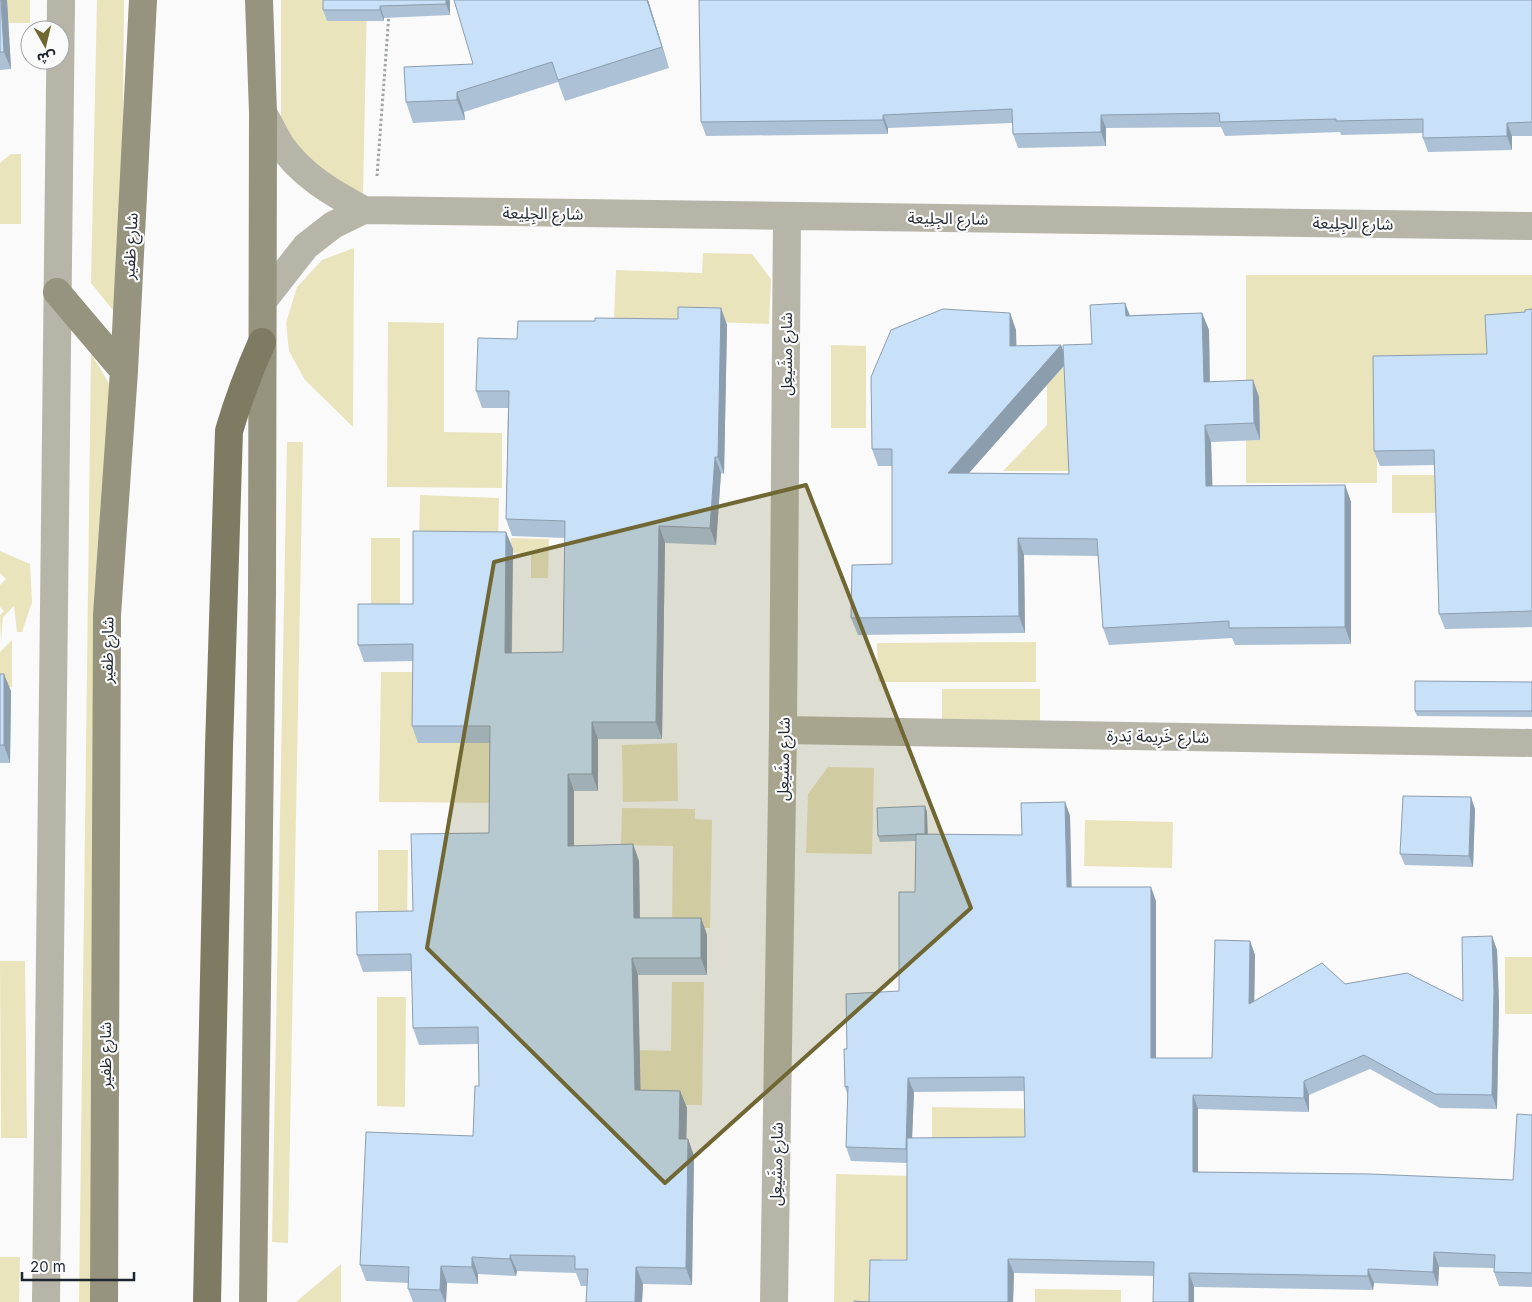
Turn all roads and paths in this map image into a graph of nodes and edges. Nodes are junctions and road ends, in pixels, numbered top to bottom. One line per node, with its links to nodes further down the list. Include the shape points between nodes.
1 (61, 0): 9 (street)
2 (143, 0): 12 (main road, شارع ظفير)
3 (258, 0): 5 (main road)
4 (389, 8): 6 (path, via 383,108)
5 (263, 113): 6 (street, شارع الجِلِيعة, via 281,144 304,171 333,194); 10 (main road)
6 (369, 210): 7 (street, شارع الجِلِيعة); 10 (street, شارع الجِلِيعة, via 333,225 306,246)
7 (787, 216): 8 (street, شارع الجِلِيعة); 13 (street, شارع مشَيعِل)
8 (1532, 226)
9 (57, 292): 12 (main road); 15 (street)
10 (263, 301): 11 (main road)
11 (262, 342): 17 (main road, via 237,402 229,431); 18 (main road)
12 (124, 371): 16 (main road, شارع ظفير, via 108,615)
13 (783, 730): 14 (street, شارع خَرِيمة يَدرة); 19 (street, شارع مشَيعِل)
14 (1532, 743)
15 (46, 1302)
16 (104, 1302)
17 (206, 1302)
18 (253, 1302)
19 (774, 1302)

